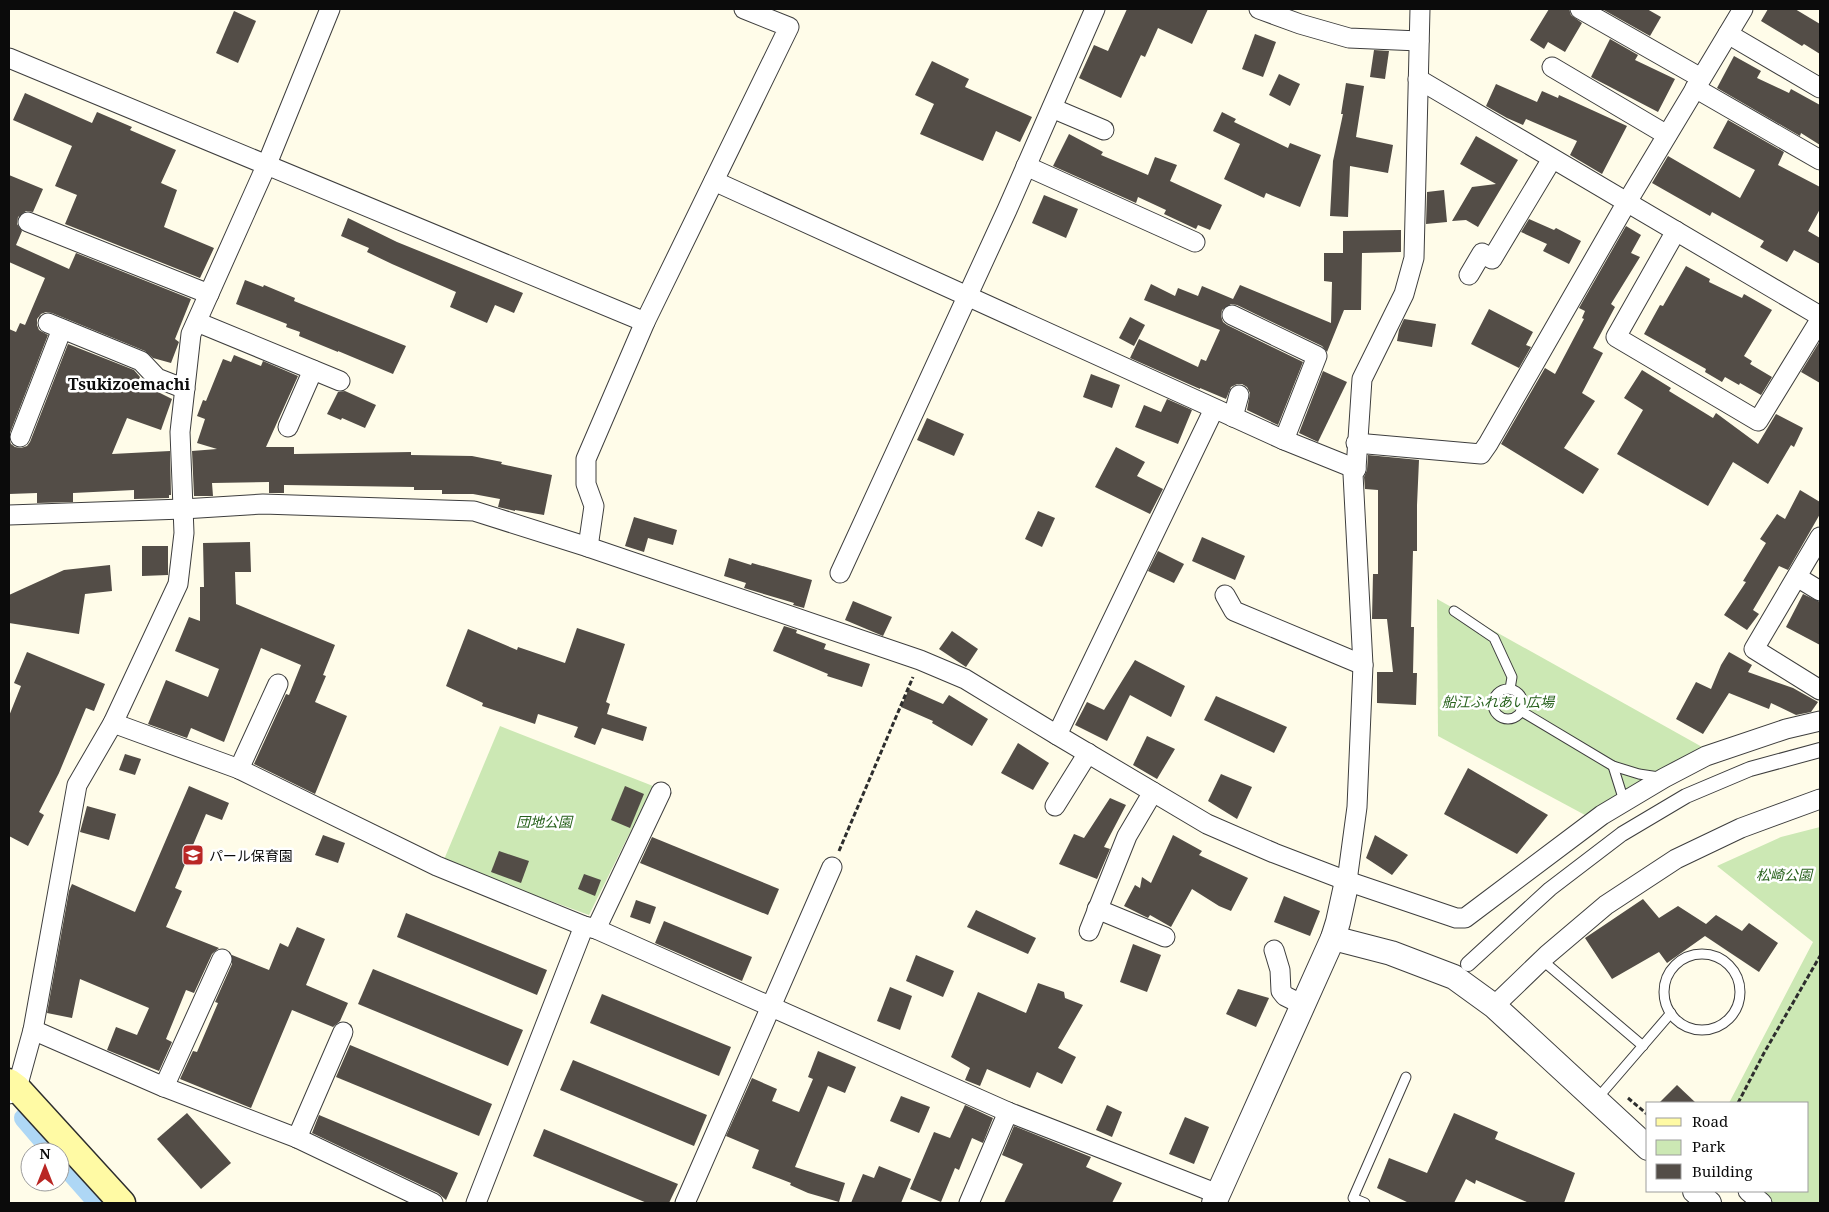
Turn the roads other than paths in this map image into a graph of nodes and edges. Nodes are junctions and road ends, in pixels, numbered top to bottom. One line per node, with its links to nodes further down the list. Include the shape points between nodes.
1 (330, 9): 20 (street)
2 (744, 9): 22 (street, via 789,27)
3 (1095, 9): 15 (street)
4 (1259, 9): 9 (street, via 1349,38)
5 (1420, 9): 9 (street)
6 (1580, 9): 13 (street)
7 (1742, 9): 8 (street)
8 (1728, 34): 13 (street); 14 (street)
9 (1419, 41): 12 (street)
10 (9, 58): 20 (street)
11 (1552, 67): 17 (street)
12 (1418, 79): 18 (street); 44 (street, via 1414,258 1404,294 1362,379)
13 (1698, 83): 17 (street); 19 (street)
14 (1820, 88)
15 (1052, 108): 16 (street); 21 (street)
16 (1104, 130)
17 (1667, 135): 23 (street)
18 (1552, 159): 23 (street); 27 (street, via 1492,259 1482,254)
19 (1820, 160)
20 (267, 164): 28 (street); 34 (street)
21 (1026, 166): 26 (street); 29 (street)
22 (714, 180): 29 (street); 34 (street)
23 (1628, 202): 25 (street); 44 (street, via 1480,454)
24 (28, 222): 28 (street)
25 (1676, 231): 31 (street); 32 (street, via 1616,337 1758,421)
26 (1195, 242)
27 (1469, 275)
28 (209, 294): 33 (street)
29 (967, 296): 39 (street); 50 (street)
30 (1232, 315): 43 (street, via 1317,356)
31 (1820, 316)
32 (1820, 320)
33 (197, 322): 35 (street); 37 (street, via 191,334)
34 (645, 322): 49 (street, via 586,459 586,484 594,506)
35 (313, 370): 36 (street); 41 (street)
36 (340, 380)
37 (185, 389): 42 (street, via 157,378 141,361 55,326); 46 (street, via 180,432)
38 (1239, 395): 40 (street)
39 (1214, 409): 40 (street); 62 (street)
40 (1233, 417): 43 (street)
41 (288, 427)
42 (20, 437)
43 (1284, 440): 45 (street)
44 (1356, 443): 45 (street)
45 (1356, 469): 55 (street, via 1353,474 1355,530)
46 (183, 509): 47 (street); 49 (street, via 263,504 474,511); 61 (street, via 184,533 178,584)
47 (9, 515)
48 (1820, 536): 51 (street)
49 (588, 547): 62 (street, via 920,660 965,679)
50 (840, 573)
51 (1797, 577): 52 (street); 58 (street, via 1754,649)
52 (1820, 591)
53 (1225, 595): 55 (street, via 1234,610)
54 (1454, 611): 57 (lane, via 1494,638 1512,677)
55 (1363, 665): 74 (street, via 1357,807)
56 (278, 684): 66 (street)
57 (1510, 689): 59 (lane, via 1522,700); 59 (lane, via 1499,692 1493,702 1494,708 1506,718 1512,718)
58 (1820, 690)
59 (1521, 711): 65 (lane)
60 (1820, 721): 67 (street, via 1706,756)
61 (113, 722): 66 (street); 88 (street, via 77,785)
62 (1057, 735): 64 (street)
63 (1820, 750): 83 (street, via 1750,769 1686,796 1622,834 1550,889)
64 (1088, 753): 69 (street); 72 (street)
65 (1613, 766): 67 (lane); 71 (lane)
66 (239, 769): 76 (street, via 437,866)
67 (1664, 778): 71 (street)
68 (661, 792): 76 (street)
69 (1153, 792): 74 (street, via 1207,824); 75 (street, via 1127,836)
70 (1820, 799): 82 (street, via 1741,828 1676,860 1606,905)
71 (1624, 801): 74 (street, via 1465,918 1441,914)
72 (1055, 806)
73 (832, 868): 86 (street)
74 (1347, 881): 79 (street)
75 (1097, 909): 77 (street); 78 (street)
76 (590, 928): 86 (street); 104 (street)
77 (1088, 932)
78 (1165, 937)
79 (1333, 938): 84 (street); 85 (street, via 1391,953 1454,977)
80 (1274, 950): 84 (street, via 1280,970 1281,991)
81 (222, 959): 92 (street)
82 (1542, 960): 85 (street); 90 (lane)
83 (1468, 964)
84 (1303, 1005): 101 (street)
85 (1494, 1006): 94 (street)
86 (771, 1008): 95 (street); 105 (street)
87 (1670, 1013): 87 (lane, via 1664,996 1665,981 1672,968 1684,959 1698,954 1713,956 1726,962 1736,974 1740,988 1739,1003 1732,1016 1720,1026 1706,1030 1691,1029); 90 (lane)
88 (33, 1030): 92 (street); 93 (street)
89 (343, 1032): 96 (street)
90 (1643, 1046): 94 (lane)
91 (1406, 1077): 107 (lane, via 1353,1198)
92 (164, 1087): 96 (street)
93 (12, 1088): 102 (main road)
94 (1596, 1101): 97 (street)
95 (1008, 1112): 101 (street); 106 (street)
96 (297, 1138): 100 (street)
97 (1646, 1146)
98 (1696, 1192): 108 (street)
99 (1749, 1192): 109 (street)
100 (396, 1196): 103 (street)
101 (1216, 1198)
102 (122, 1203)
103 (433, 1203)
104 (476, 1203)
105 (685, 1203)
106 (968, 1203)
107 (1365, 1203)
108 (1709, 1203)
109 (1762, 1203)

